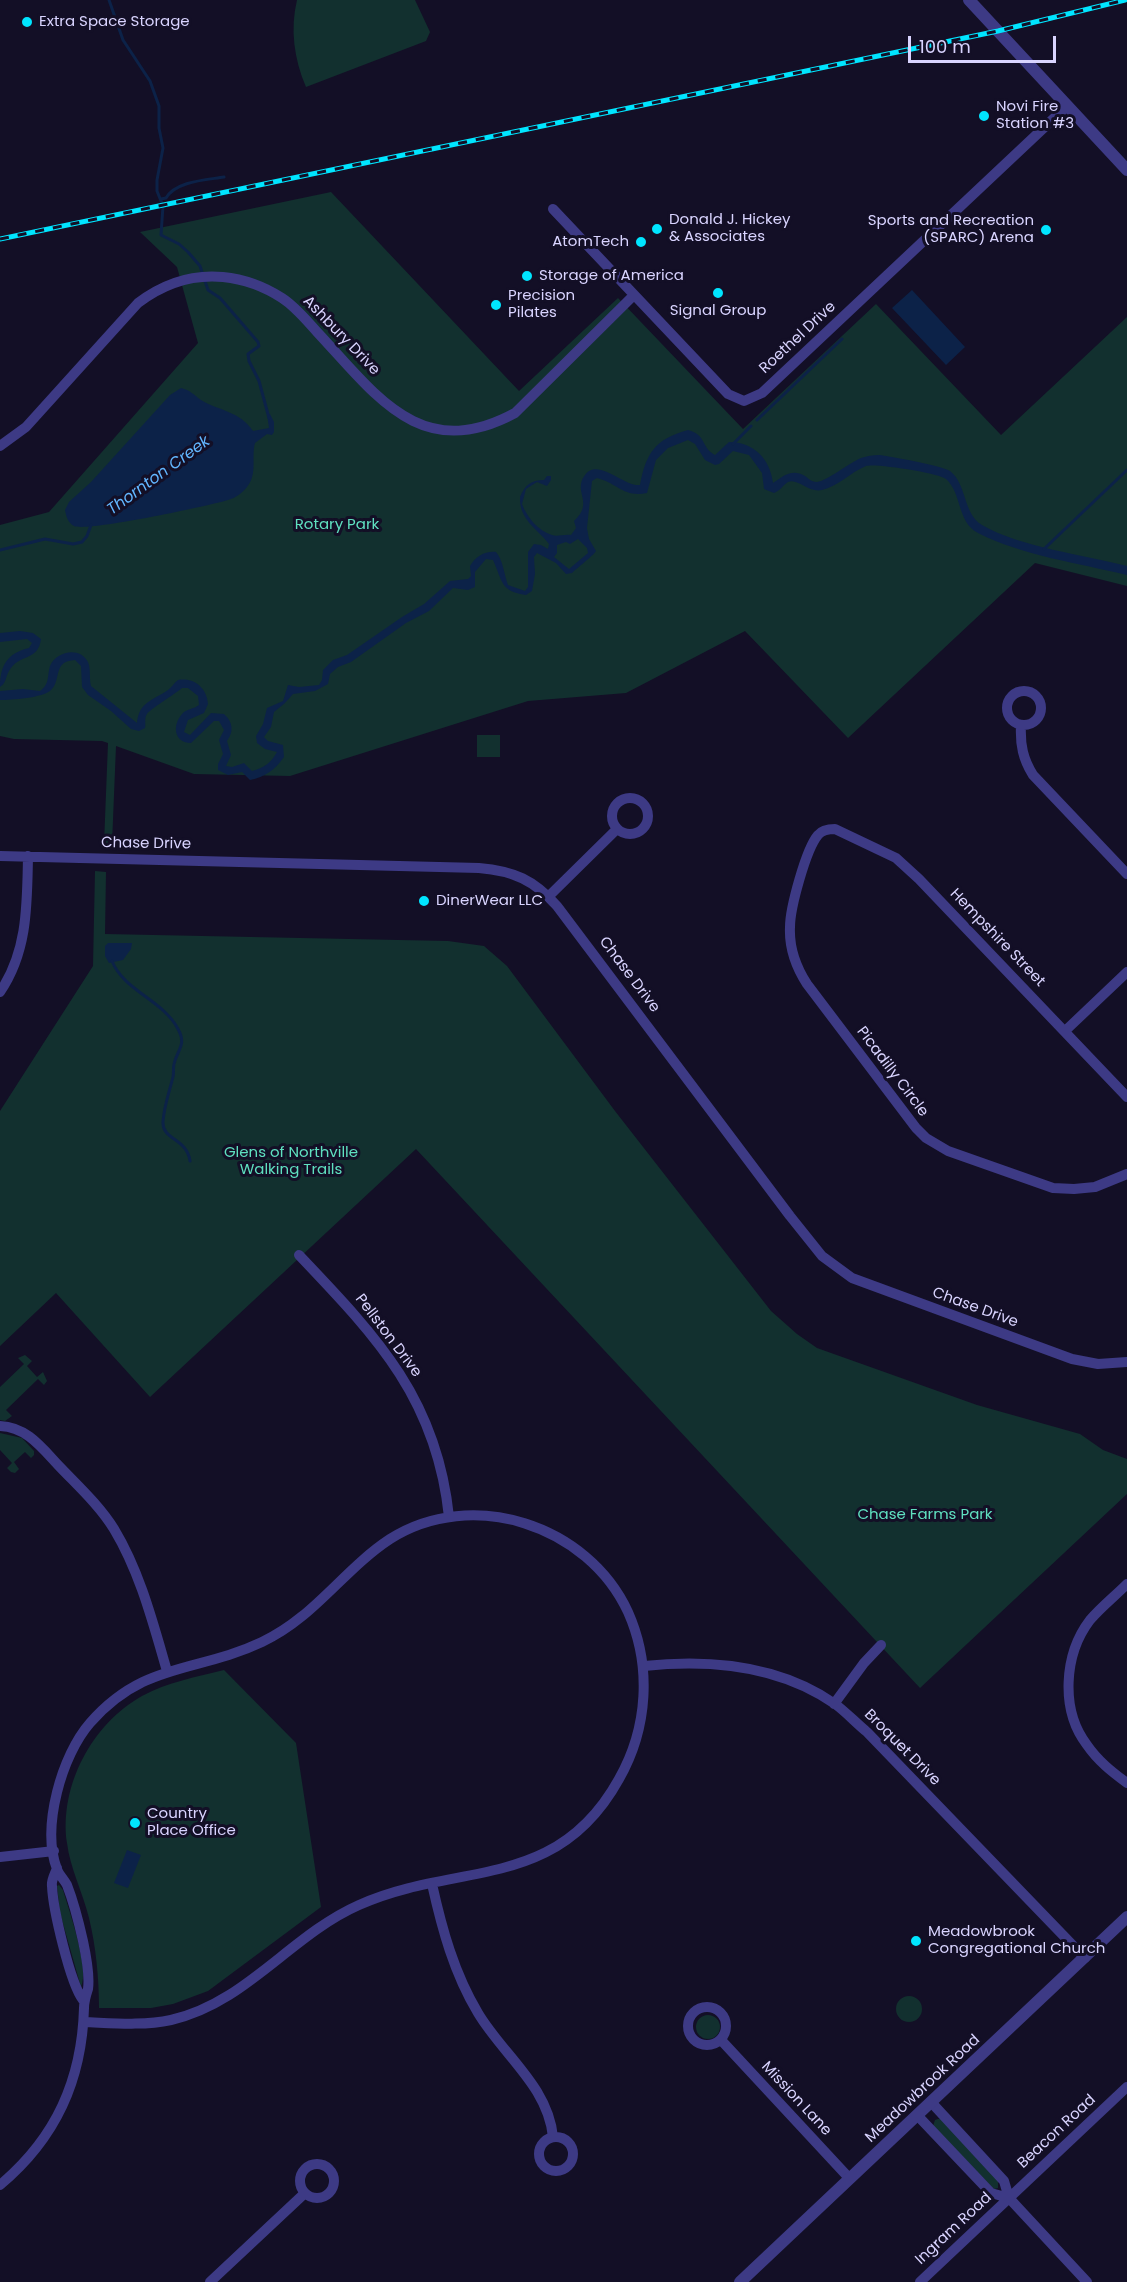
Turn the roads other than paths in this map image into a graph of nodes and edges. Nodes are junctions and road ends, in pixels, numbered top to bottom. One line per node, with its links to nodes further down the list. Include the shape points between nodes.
1 (969, 0): 2 (street)
2 (1067, 106): 3 (street); 5 (street, Roethel Drive, via 753,399 744,401 728,394)
3 (1127, 170)
4 (553, 209): 5 (street, Roethel Drive)
5 (634, 295): 6 (street, Ashbury Drive, via 515,413 492,425 456,431 422,426 394,411 283,299 247,282 198,277 165,286 138,303 26,428)
6 (0, 446)
7 (1021, 725): 12 (street, via 1021,746 1033,775)
8 (617, 829): 13 (street)
9 (825, 830): 16 (street, Hempshire Street, via 835,829 896,858); 18 (street, Picadilly Circle, via 813,844 793,902 789,928 794,958 812,992 921,1134 948,1151 1053,1188 1095,1187)
10 (0, 856): 11 (street, Chase Drive)
11 (28, 856): 13 (street, Chase Drive, via 495,869 522,877); 15 (street, via 25,932)
12 (1127, 874)
13 (549, 896): 20 (street, Chase Drive, via 790,1216 837,1270 869,1286 1072,1359 1098,1364)
14 (1127, 972): 16 (street)
15 (0, 992)
16 (1065, 1031): 17 (street, Hempshire Street)
17 (1127, 1097)
18 (1127, 1174)
19 (299, 1255): 22 (street, Pellston Drive, via 354,1314 408,1385 432,1438)
20 (1127, 1362)
21 (0, 1426): 26 (street, via 31,1437 102,1513 128,1555)
22 (449, 1517): 25 (street, via 486,1517 522,1523 552,1533 577,1548 596,1564 617,1591 631,1620); 26 (street, via 390,1539 309,1612 270,1638)
23 (1127, 1584): 28 (street, via 1096,1613 1081,1634 1072,1656 1070,1702 1085,1744)
24 (881, 1645): 27 (street)
25 (644, 1666): 27 (street, Broquet Drive, via 696,1662 759,1670 789,1680); 32 (street, via 642,1713 633,1750 615,1787 590,1818 566,1840 527,1861)
26 (167, 1671): 29 (street, via 112,1701 77,1740 56,1798 52,1822)
27 (834, 1704): 34 (street, Broquet Drive, via 867,1732)
28 (1127, 1783)
29 (54, 1851): 30 (street); 31 (street)
30 (0, 1857)
31 (57, 1868): 35 (street, via 51,1884 57,1916 75,1985); 35 (street, via 66,1883 83,1940 88,1981)
32 (432, 1884): 36 (street, via 375,1898 334,1917 212,2006 153,2023); 41 (street, via 445,1940 471,1999 494,2037 544,2102)
33 (1127, 1917): 34 (street, Meadowbrook Road)
34 (1085, 1958): 39 (street, Meadowbrook Road)
35 (83, 2000): 36 (street)
36 (84, 2022): 43 (street, via 67,2098 42,2140)
37 (721, 2040): 42 (street, Mission Lane)
38 (1127, 2087): 45 (street, Beacon Road)
39 (931, 2102): 40 (street, Meadowbrook Road); 45 (street, via 1004,2181)
40 (917, 2115): 42 (street, Meadowbrook Road); 45 (street, via 991,2193)
41 (553, 2137)
42 (850, 2178): 47 (street, Meadowbrook Road)
43 (0, 2185)
44 (305, 2193): 46 (street)
45 (1009, 2198): 48 (street, Ingram Road); 49 (street)
46 (210, 2282)
47 (740, 2282)
48 (920, 2282)
49 (1087, 2282)

